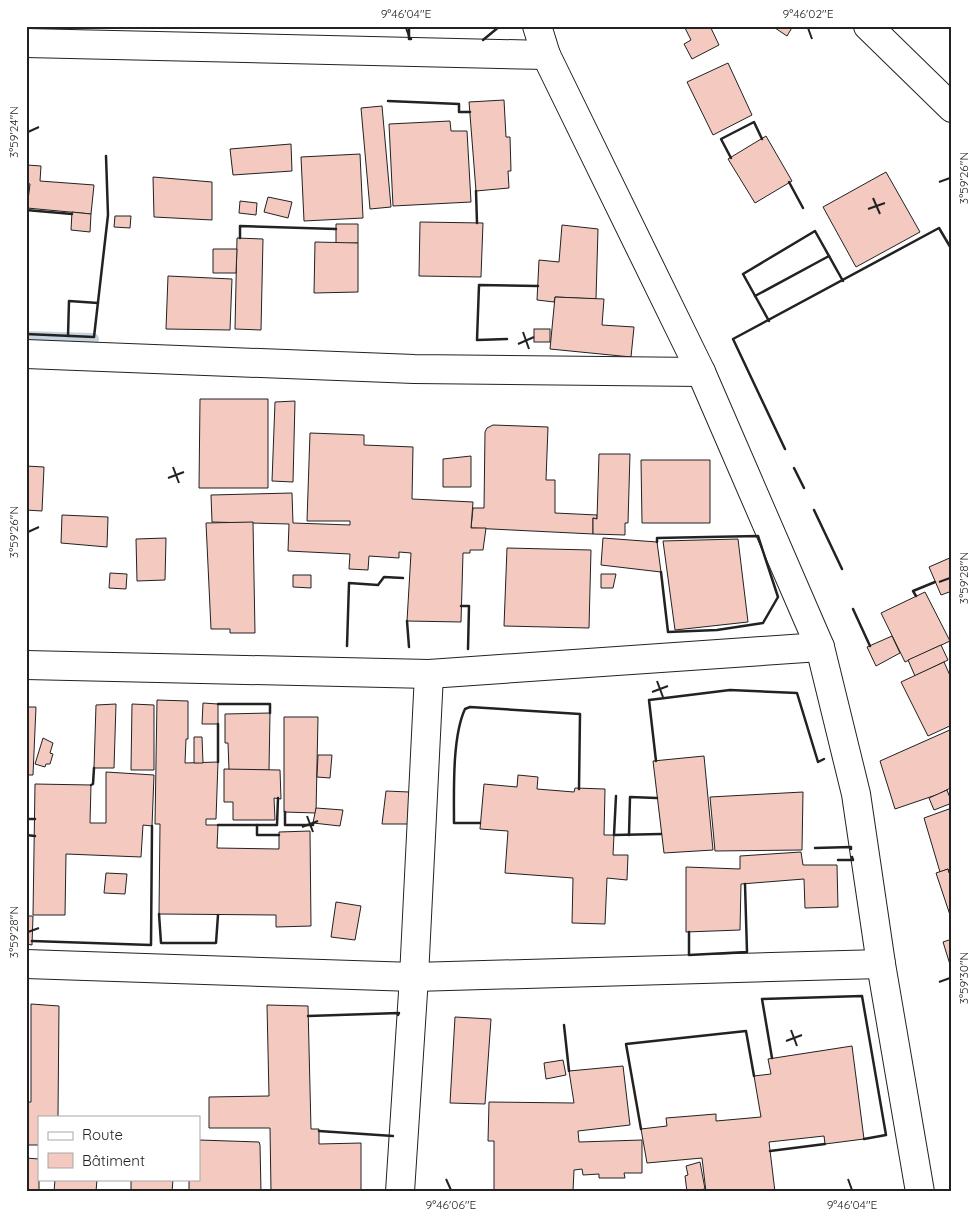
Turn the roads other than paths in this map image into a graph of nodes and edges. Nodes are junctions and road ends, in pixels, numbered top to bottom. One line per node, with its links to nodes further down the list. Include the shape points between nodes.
1 (537, 26): 4 (street)
2 (868, 26): 5 (street)
3 (26, 42): 4 (street)
4 (546, 55): 7 (street)
5 (952, 108)
6 (26, 354): 7 (street, via 414,369)
7 (701, 372): 8 (street)
8 (820, 647): 10 (street); 12 (street, via 856,794)
9 (26, 665): 10 (street)
10 (429, 674): 13 (street)
11 (26, 964): 13 (street)
12 (881, 964): 13 (street); 15 (street)
13 (414, 977): 14 (street)
14 (400, 1192)
15 (920, 1192)

